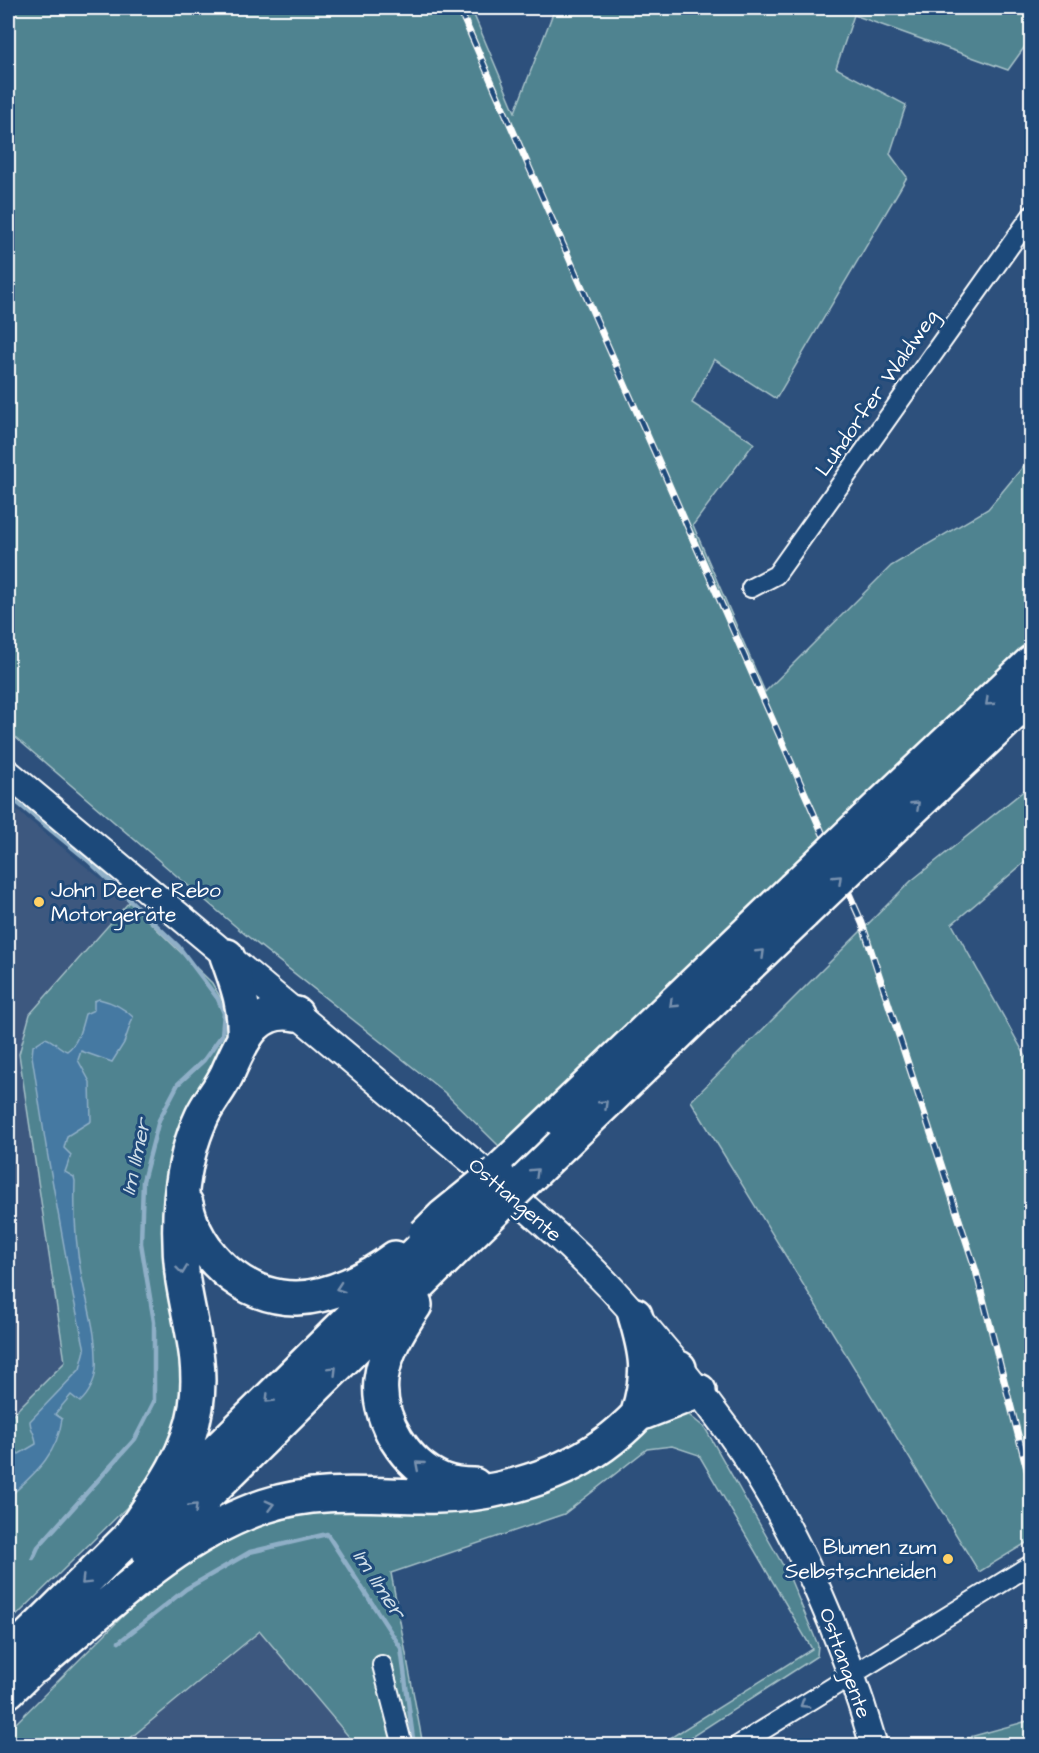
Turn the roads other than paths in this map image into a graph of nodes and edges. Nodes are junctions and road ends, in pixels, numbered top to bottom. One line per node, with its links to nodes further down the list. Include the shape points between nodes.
1 (1032, 215): 2 (street, Luhdorfer Waldweg, via 776,575)
2 (751, 588)
3 (1032, 662): 6 (highway, one-way to 6)
4 (1032, 696): 6 (highway, one-way to 4)
5 (8, 773): 7 (main road, Osttangente)
6 (869, 833): 11 (highway, bridge)
7 (227, 956): 8 (main road, Osttangente); 9 (highway, via 242,1000)
8 (296, 1014): 9 (highway, via 277,1012 264,1016); 10 (highway); 14 (main road, Osttangente, via 532,1214)
9 (244, 1040): 10 (highway)
10 (226, 1076): 12 (highway, via 195,1133)
11 (553, 1137): 13 (highway, one-way to 11, bridge); 13 (highway, bridge, via 497,1173 444,1216)
12 (183, 1191): 13 (highway, one-way to 12, via 361,1279 316,1295 281,1296 251,1288 220,1266 193,1226); 18 (highway, one-way to 18, via 180,1256 197,1352 195,1410 169,1479)
13 (435, 1244): 17 (highway, one-way to 13, via 443,1480 409,1456 389,1424 381,1381 385,1364); 18 (highway, one-way to 18); 20 (highway, one-way to 13)
14 (635, 1315): 15 (main road, Osttangente); 16 (highway, via 647,1366)
15 (689, 1380): 16 (highway); 22 (main road, Osttangente, via 731,1434 776,1509 818,1590)
16 (638, 1415): 17 (highway, via 604,1445 576,1462)
17 (515, 1485): 20 (highway, one-way to 17, via 36,1666 165,1558 210,1529 256,1509 306,1497 433,1497)
18 (127, 1540): 20 (highway, one-way to 20)
19 (1032, 1564): 22 (street)
20 (20, 1662): 23 (highway)
21 (382, 1665): 24 (street)
22 (852, 1674): 25 (street, one-way to 25); 26 (main road, Osttangente)
23 (8, 1691)
24 (403, 1746)
25 (737, 1746)
26 (874, 1746)

